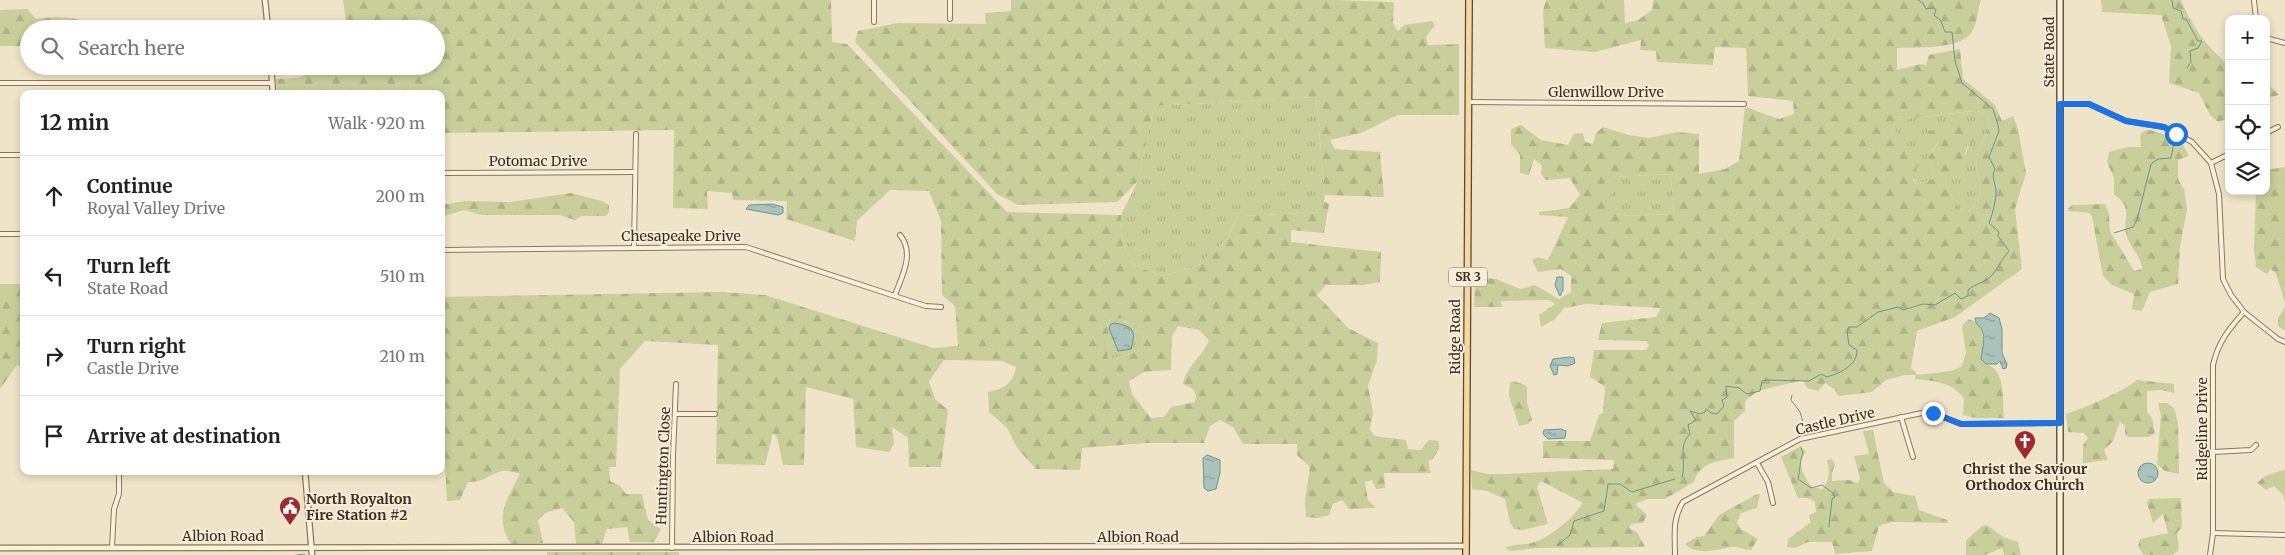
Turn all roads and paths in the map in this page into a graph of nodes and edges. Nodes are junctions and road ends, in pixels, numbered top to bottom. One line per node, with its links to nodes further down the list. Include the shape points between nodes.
1 (265, 0): 9 (street)
2 (874, 0): 10 (street)
3 (950, 0): 8 (street)
4 (1469, 0): 17 (main road, Ridge Road / SR 3)
5 (2060, 0): 19 (main road, State Road)
6 (2254, 0): 7 (street)
7 (2256, 15)
8 (950, 19)
9 (267, 20)
10 (874, 22)
11 (2270, 39): 12 (street)
12 (2285, 43)
13 (272, 75): 14 (street)
14 (272, 83): 15 (street); 16 (street)
15 (0, 84)
16 (273, 90)
17 (1468, 102): 18 (street, Glenwillow Drive); 52 (main road, Ridge Road / SR 3)
18 (1744, 104)
19 (2060, 104): 26 (street, via 2089,104 2126,121 2164,127 2192,142); 42 (main road, State Road)
20 (2278, 127): 21 (street)
21 (2270, 131)
22 (636, 134): 27 (street)
23 (0, 155): 24 (street)
24 (20, 155)
25 (2225, 156): 26 (street)
26 (2211, 164): 36 (street, via 2220,194 2222,279)
27 (636, 172): 28 (street, Potomac Drive); 32 (street)
28 (445, 173)
29 (0, 234): 30 (street)
30 (20, 234)
31 (900, 235): 34 (street, via 906,242 908,256)
32 (634, 247): 33 (street, Chesapeake Drive); 34 (street, Chesapeake Drive, via 746,247)
33 (445, 250)
34 (895, 295): 35 (street, Chesapeake Drive, via 926,306)
35 (941, 307)
36 (2244, 312): 37 (street); 44 (street, Ridgeline Drive, via 2224,334 2216,350 2213,365)
37 (2285, 342)
38 (676, 384): 39 (street, Huntington Close)
39 (676, 414): 40 (street); 56 (street, Huntington Close, via 672,455)
40 (715, 414)
41 (1901, 417): 42 (street, Castle Drive, via 1933,413 1961,424); 45 (street); 46 (street, Castle Drive, via 1800,438)
42 (2060, 423): 60 (main road, State Road)
43 (2256, 445): 44 (street, via 2252,450)
44 (2213, 452): 50 (street, Ridgeline Drive)
45 (1913, 457)
46 (1757, 463): 49 (street, via 1768,482); 59 (street, Castle Drive, via 1683,502 1674,526)
47 (119, 475): 53 (street)
48 (305, 475): 54 (street)
49 (1773, 503)
50 (2213, 534): 51 (street); 61 (street, Ridgeline Drive)
51 (2285, 535)
52 (1466, 546): 56 (street, Albion Road); 58 (main road, Ridge Road / SR 3)
53 (112, 547): 54 (street, Albion Road); 55 (street, Albion Road)
54 (311, 547): 56 (street, Albion Road); 57 (street)
55 (0, 548)
56 (672, 548)
57 (312, 555)
58 (1466, 555)
59 (1675, 555)
60 (2060, 555)
61 (2210, 555)

